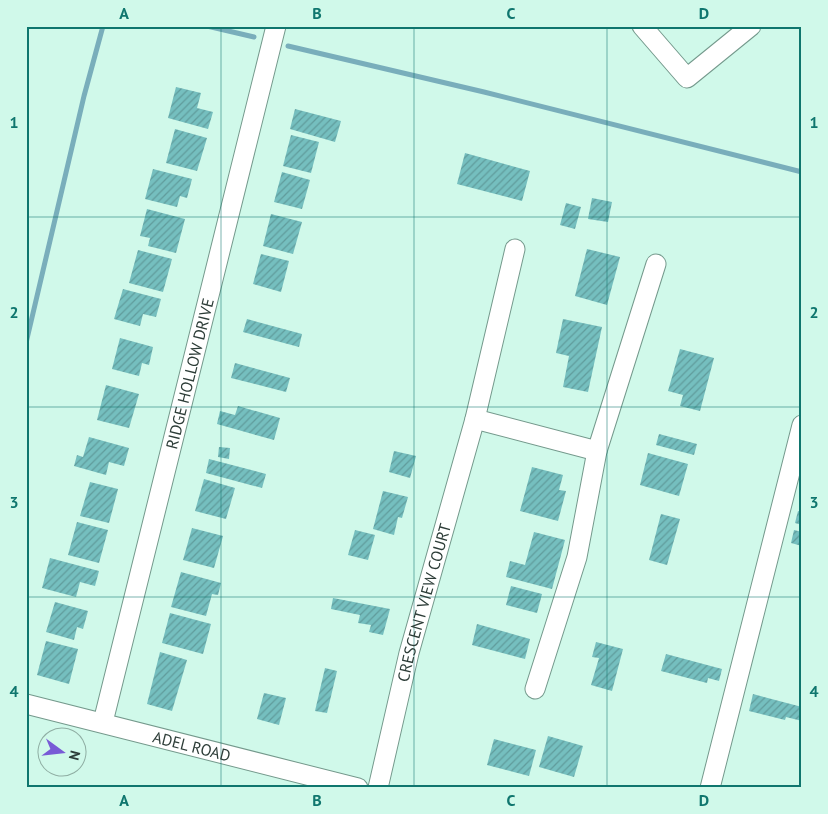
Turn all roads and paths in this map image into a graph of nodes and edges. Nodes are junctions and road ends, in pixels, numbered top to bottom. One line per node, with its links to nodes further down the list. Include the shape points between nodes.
1 (276, 26): 11 (street, RIDGE HOLLOW DRIVE)
2 (642, 26): 3 (street, via 687,78)
3 (751, 26)
4 (515, 249): 6 (street, CRESCENT VIEW COURT)
5 (656, 264): 8 (street)
6 (476, 419): 8 (street); 13 (street, CRESCENT VIEW COURT, via 408,653)
7 (802, 425): 14 (street)
8 (597, 451): 9 (street, via 577,557)
9 (535, 689)
10 (26, 704): 11 (street, ADEL ROAD)
11 (103, 722): 12 (street, ADEL ROAD)
12 (358, 788)
13 (378, 788)
14 (710, 788)

